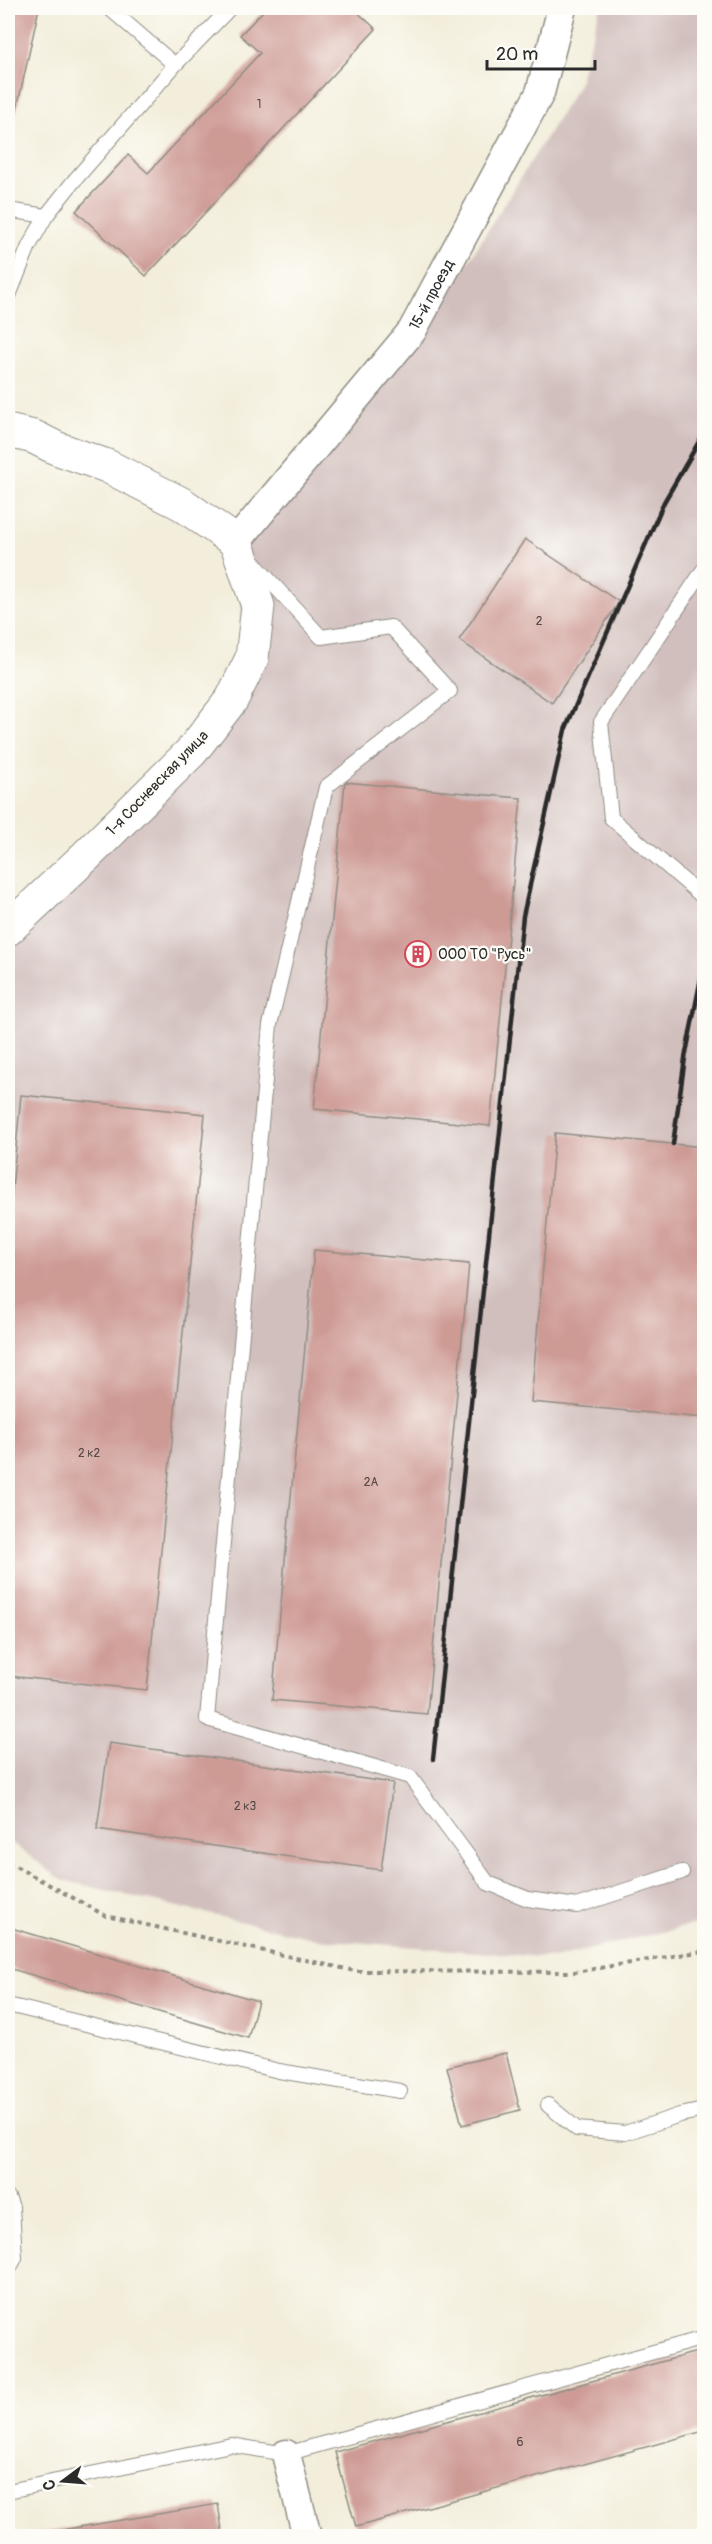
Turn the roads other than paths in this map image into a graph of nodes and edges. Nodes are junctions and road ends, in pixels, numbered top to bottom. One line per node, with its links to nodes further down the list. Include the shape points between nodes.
1 (109, 8): 4 (lane)
2 (230, 8): 4 (lane)
3 (562, 8): 11 (street, 15-й проезд, via 540,93 412,331)
4 (176, 65): 6 (lane)
5 (8, 210): 6 (lane)
6 (46, 216): 7 (lane)
7 (8, 298)
8 (8, 431): 10 (main road, via 34,437)
9 (8, 441): 10 (main road)
10 (56, 448): 11 (main road, via 107,466 182,504)
11 (236, 542): 14 (main road, 1-я Сосневская улица, via 258,606 252,657 232,699 192,751); 15 (lane, via 321,637 391,627 450,691 326,787 320,810 270,1025 207,1719 410,1777 488,1883 528,1899 577,1906)
12 (705, 569): 13 (lane, via 601,722 611,818)
13 (705, 898)
14 (8, 929)
15 (682, 1872)
16 (8, 2005): 17 (lane, via 279,2071)
17 (400, 2091)
18 (548, 2105): 19 (lane, via 577,2128 625,2133)
19 (705, 2110)
20 (8, 2197): 21 (lane, via 15,2258)
21 (8, 2271)
22 (705, 2338): 23 (lane)
23 (286, 2454): 24 (lane, via 231,2445); 25 (street)
24 (8, 2491)
25 (307, 2536)

